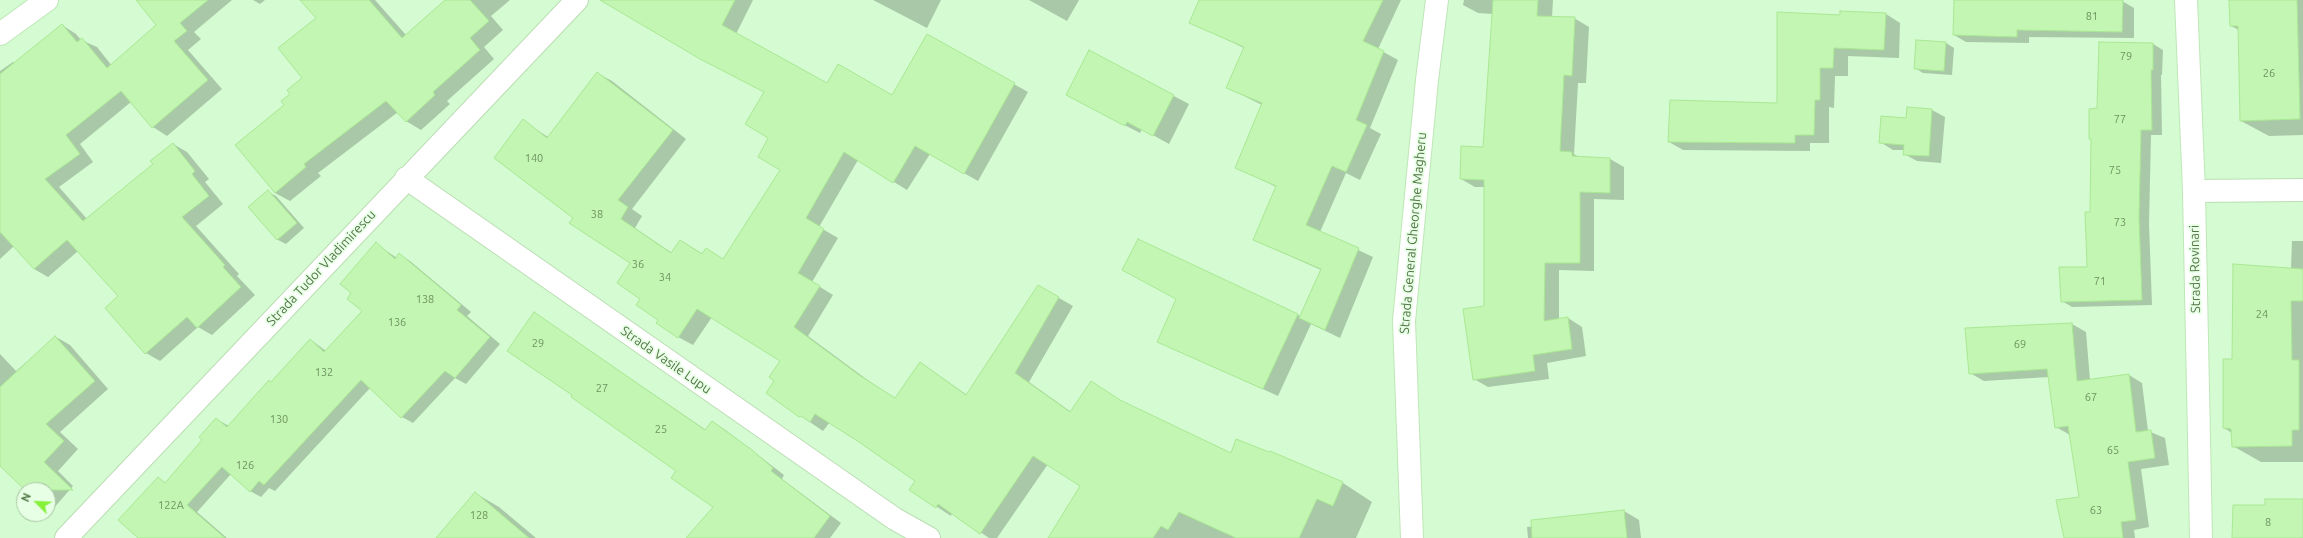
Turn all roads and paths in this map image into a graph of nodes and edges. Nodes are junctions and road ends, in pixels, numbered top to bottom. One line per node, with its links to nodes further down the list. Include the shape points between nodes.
1 (47, 0): 5 (street)
2 (577, 0): 6 (street, Strada Tudor Vladimirescu)
3 (1437, 0): 11 (street, Strada General Gheorghe Magheru, via 1404,321)
4 (2186, 0): 8 (street, Strada Rovinari)
5 (0, 34)
6 (406, 178): 9 (street, Strada Tudor Vladimirescu); 10 (street, Strada Vasile Lupu, via 889,515)
7 (2303, 190): 8 (street)
8 (2194, 191): 12 (street, Strada Rovinari)
9 (72, 536)
10 (929, 538)
11 (1412, 538)
12 (2201, 538)

